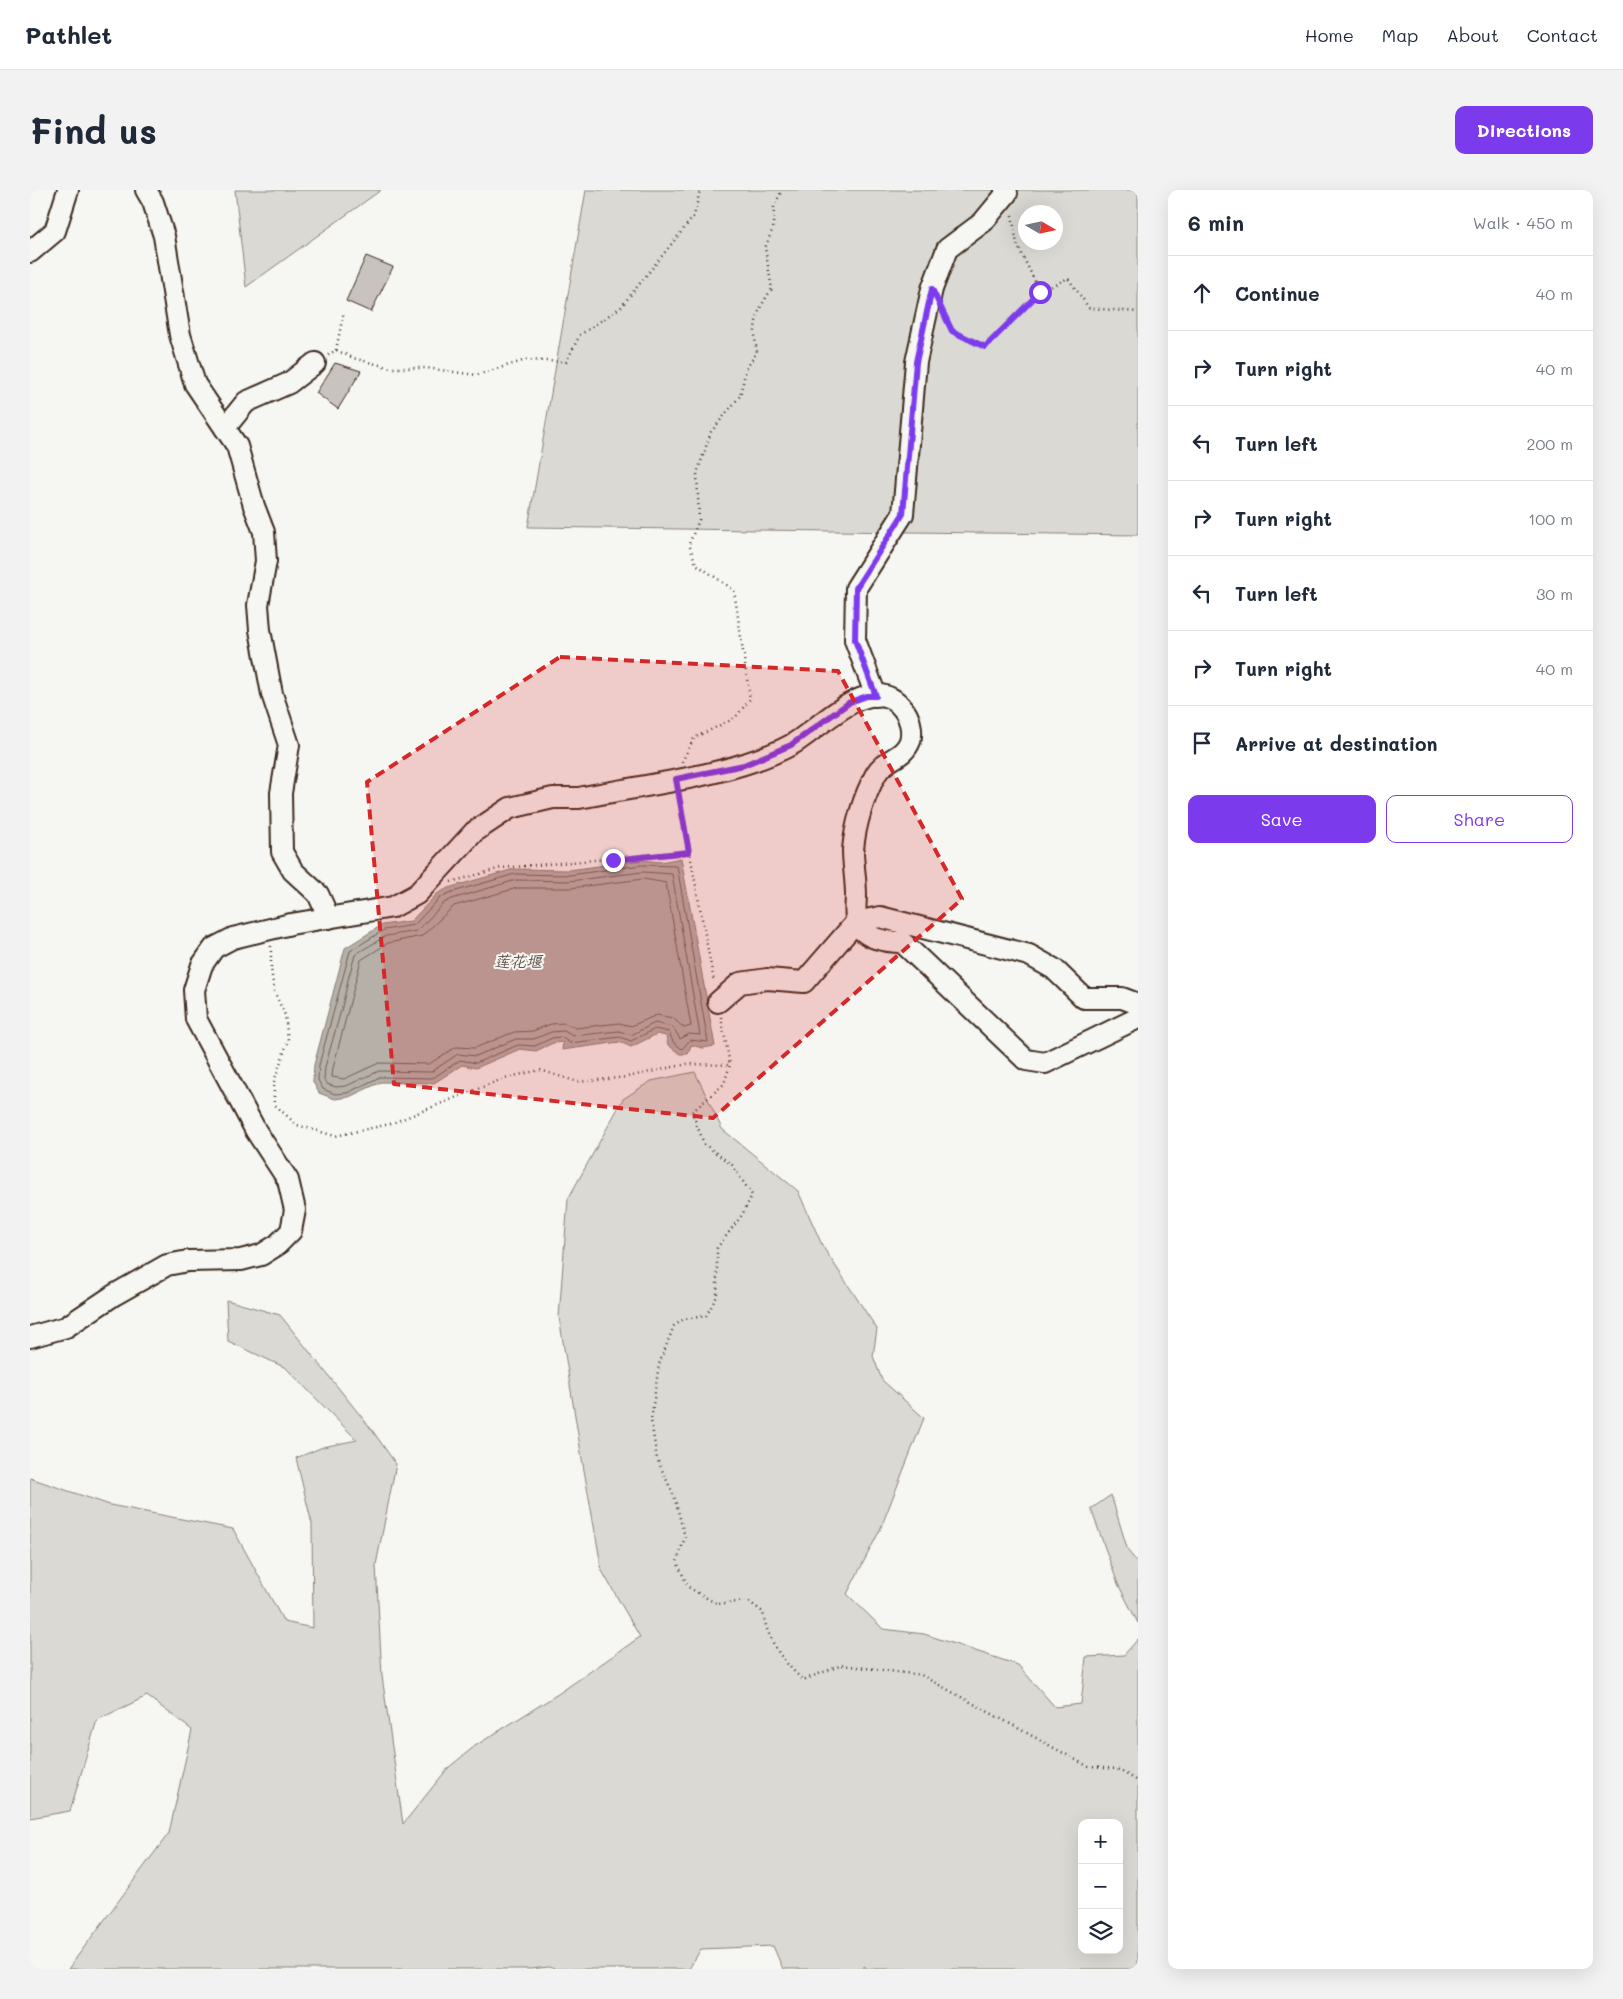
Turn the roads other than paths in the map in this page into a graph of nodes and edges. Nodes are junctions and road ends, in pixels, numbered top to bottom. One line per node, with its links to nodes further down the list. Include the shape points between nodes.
1 (68, 190): 4 (street, via 55,231)
2 (146, 190): 6 (street, via 164,236 180,335 195,384)
3 (1006, 192): 7 (street, via 983,222 947,249 932,289 916,362 903,514 856,588 855,640)
4 (30, 252)
5 (315, 363): 6 (street, via 289,383 246,402)
6 (225, 428): 8 (street, via 237,446 264,532 266,561 258,605 260,630 272,694 288,745 281,793 282,852 293,871 318,894)
7 (876, 696): 8 (street, via 850,702 791,745 744,765 579,798 553,798 510,808 474,832 417,894 393,907); 9 (street, via 892,699 904,709 911,726 910,741 903,753 884,762 862,808 853,849)
8 (329, 918): 13 (street, via 233,938 214,948 202,965 194,990 196,1018 208,1043 256,1131 288,1180 295,1210 291,1232 261,1255 241,1260 188,1261 167,1265 66,1327)
9 (856, 922): 10 (street, via 804,982 767,979 740,983); 11 (street, via 880,917 1029,955 1054,969 1084,998 1122,998); 12 (street, via 865,933 885,942 902,942 1026,1060 1045,1063)
10 (718, 1002)
11 (1138, 1004)
12 (1138, 1018)
13 (30, 1338)

